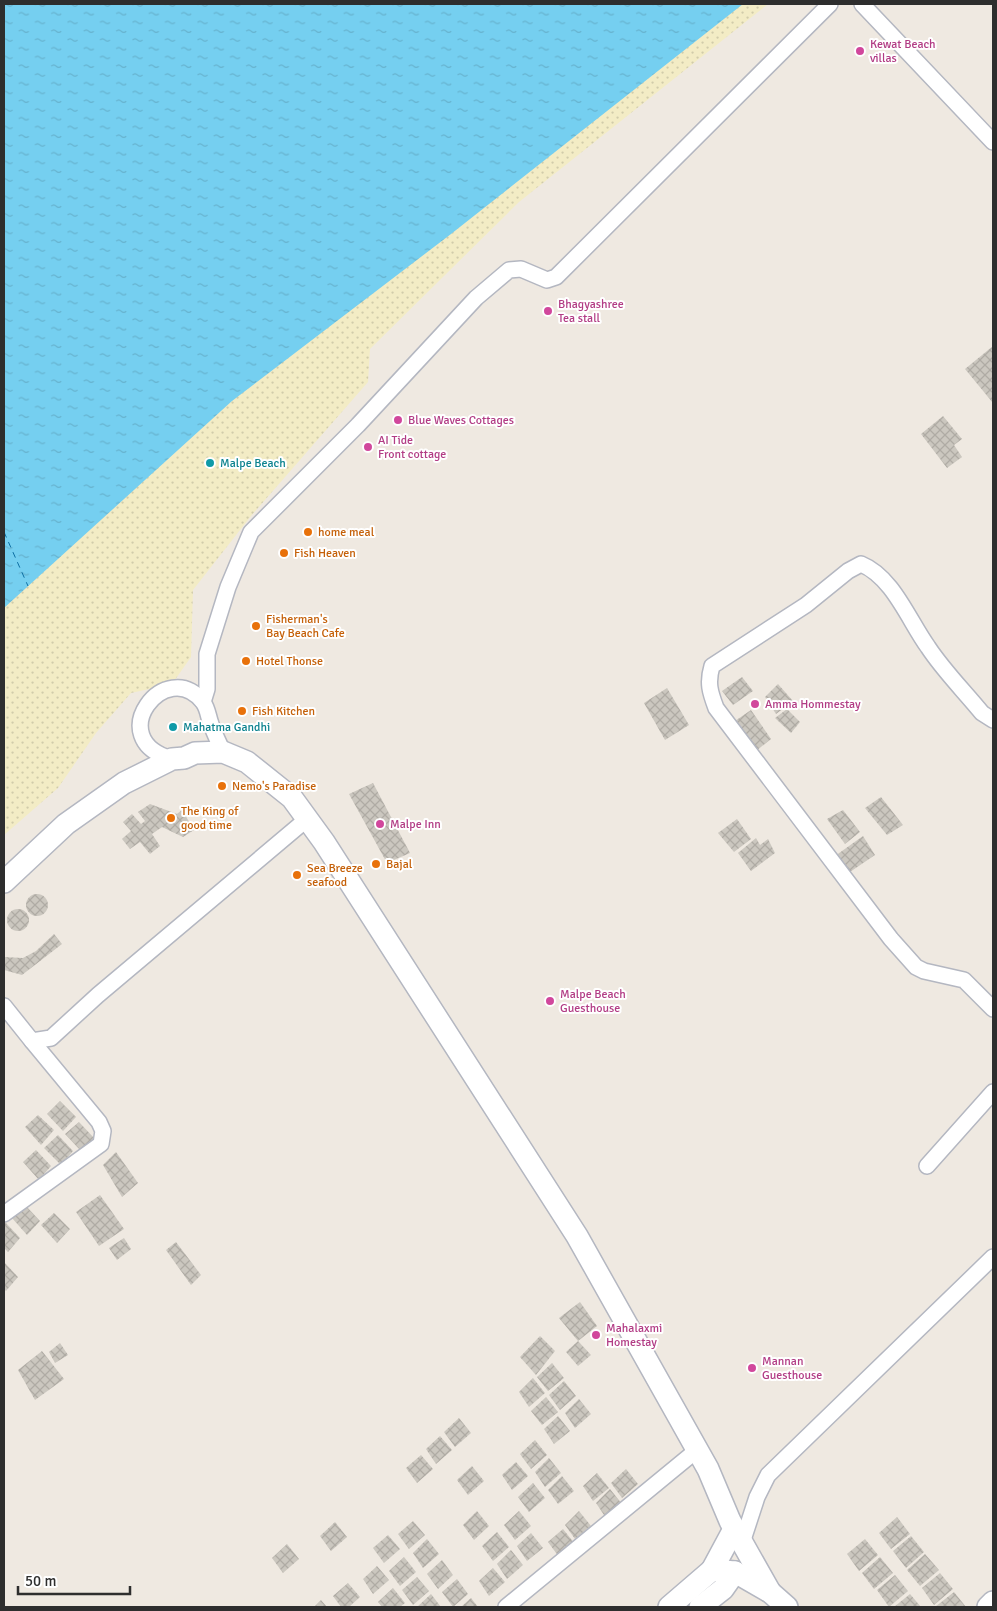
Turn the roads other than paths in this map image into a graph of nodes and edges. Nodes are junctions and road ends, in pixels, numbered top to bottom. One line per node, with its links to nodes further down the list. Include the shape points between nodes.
1 (830, 4): 4 (street, via 556,277 546,280 521,269 510,270 476,298 358,425 252,532 228,587 207,654 207,690)
2 (862, 4): 3 (street)
3 (993, 142)
4 (203, 702): 6 (street); 9 (street, via 189,692 173,689 152,697 145,706 140,727 144,739 150,749)
5 (993, 720): 13 (street, via 982,713 928,649 890,588 870,568 861,564 848,570 806,605 712,666 709,678 709,690 716,708 891,939 916,967 964,980)
6 (210, 723): 7 (street); 8 (street, via 204,745)
7 (223, 752): 8 (street); 10 (street, via 247,762 292,798)
8 (195, 753): 9 (street)
9 (172, 759): 11 (street, via 124,783 66,824)
10 (307, 820): 14 (street, via 51,1038); 19 (street, via 577,1236)
11 (4, 882)
12 (4, 1006): 14 (street)
13 (993, 1009)
14 (32, 1041): 17 (street, via 99,1122 103,1137 101,1144)
15 (993, 1092): 16 (street)
16 (927, 1166)
17 (4, 1214)
18 (993, 1257): 20 (street, via 768,1475)
19 (697, 1450): 20 (street); 25 (street)
20 (738, 1536): 21 (street); 23 (street)
21 (712, 1570): 22 (street); 26 (street)
22 (735, 1572): 23 (street); 27 (street, via 723,1589)
23 (774, 1600): 28 (street)
24 (993, 1602): 29 (street)
25 (506, 1607)
26 (669, 1607)
27 (700, 1607)
28 (787, 1607)
29 (988, 1607)

